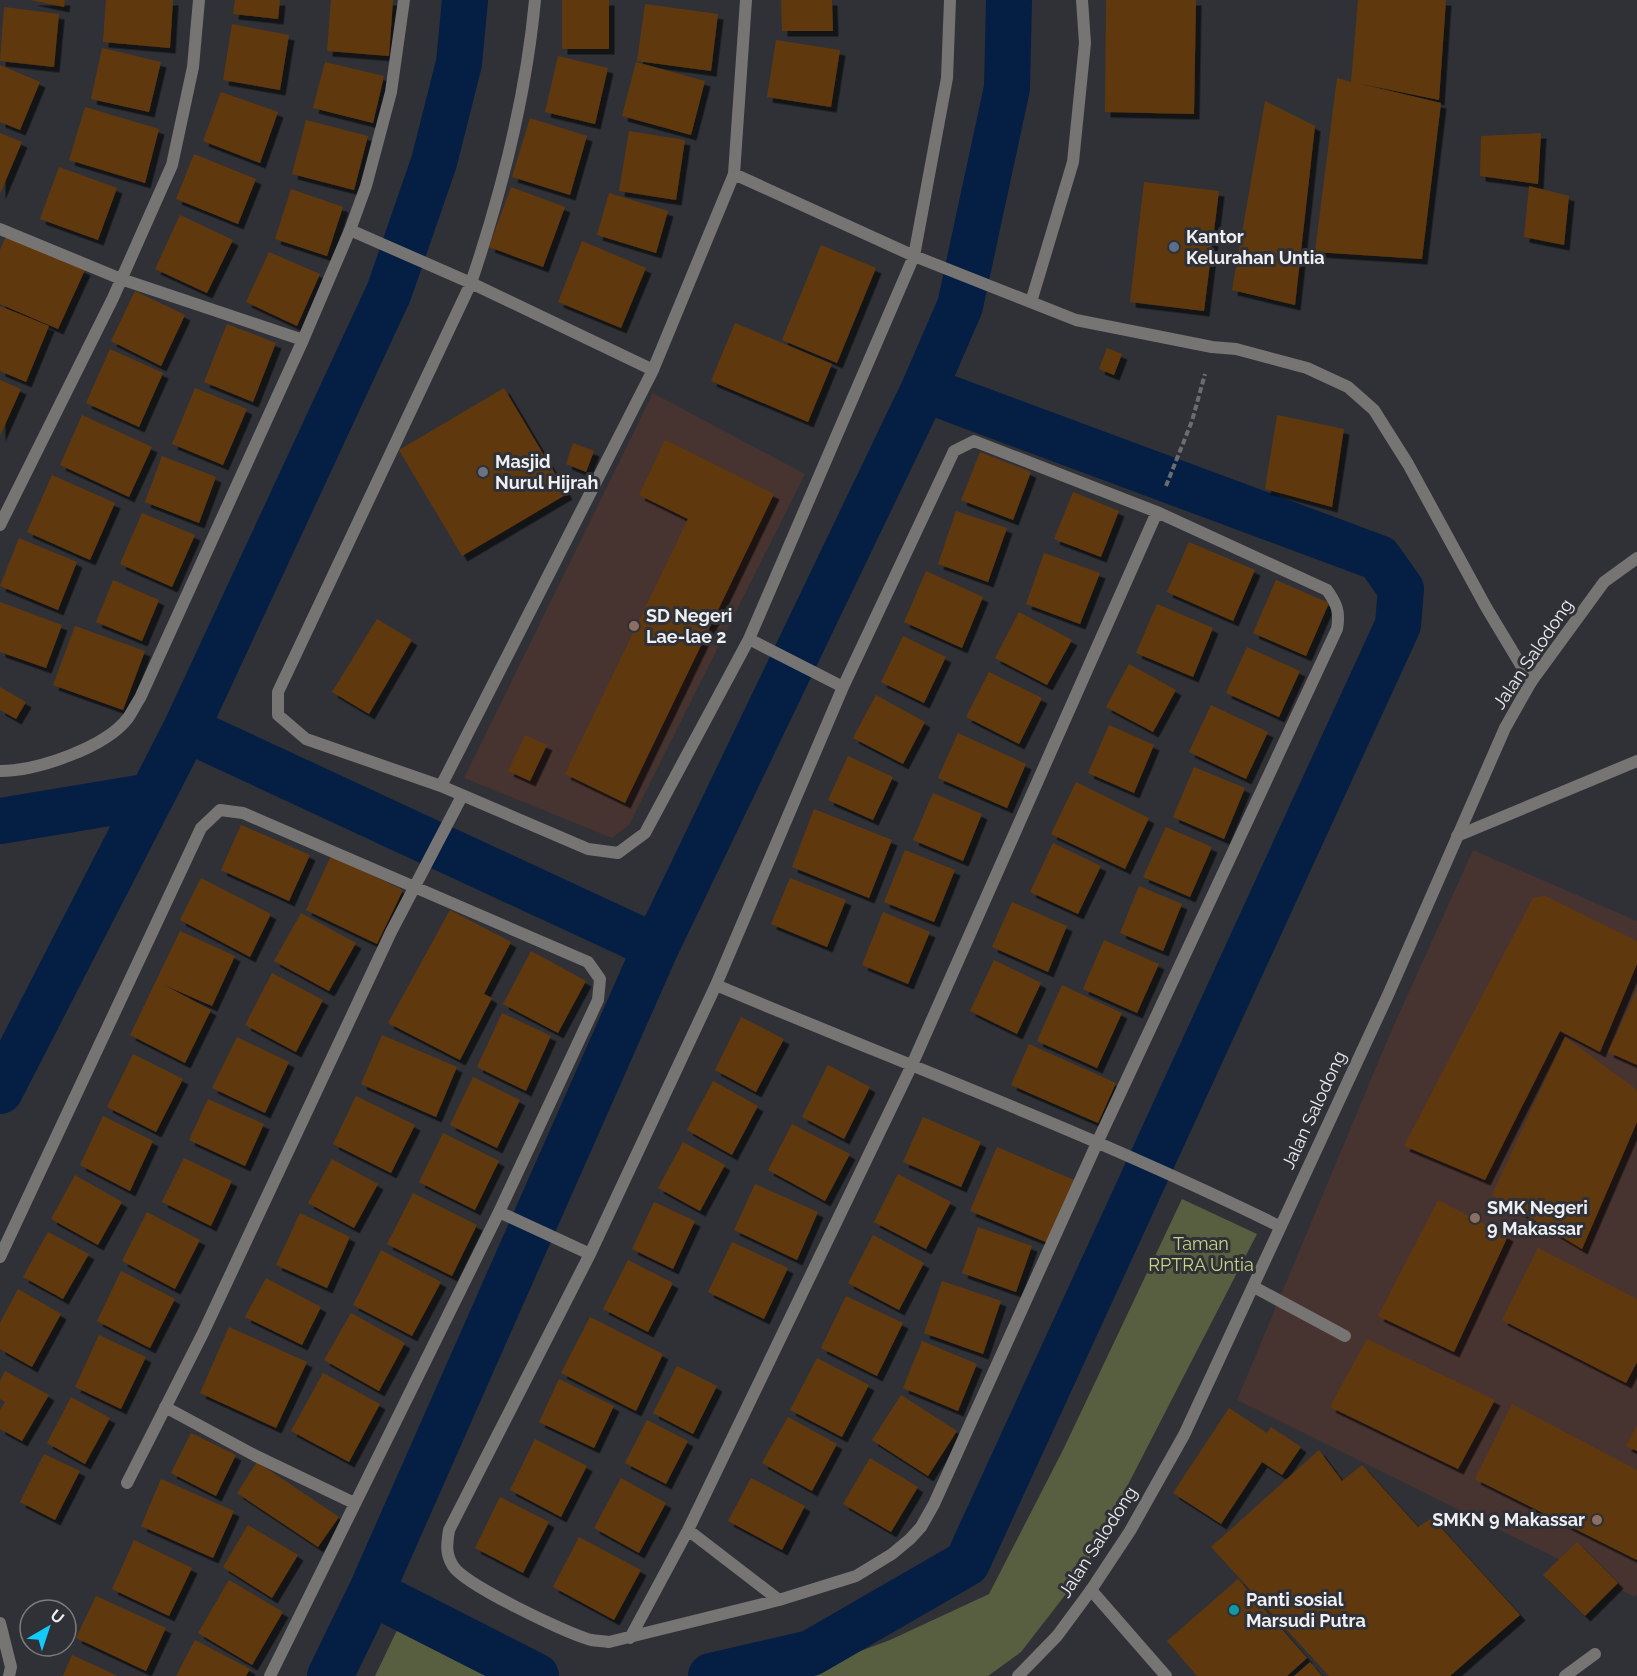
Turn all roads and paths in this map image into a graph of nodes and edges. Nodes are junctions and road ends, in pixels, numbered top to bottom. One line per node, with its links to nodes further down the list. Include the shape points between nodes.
1 (199, 0): 11 (street, via 193,67 172,165)
2 (404, 0): 9 (street, via 391,92)
3 (535, 0): 12 (street, via 530,57 509,150 494,216)
4 (746, 0): 7 (street)
5 (950, 0): 10 (street, via 947,78)
6 (1082, 0): 13 (street, via 1085,43 1073,162)
7 (734, 174): 10 (street); 16 (street)
8 (0, 230): 11 (street)
9 (350, 231): 12 (street); 14 (street)
10 (914, 256): 13 (street); 21 (street)
11 (121, 279): 14 (street); 19 (street)
12 (471, 283): 16 (street); 26 (street, via 278,692 278,715 306,739)
13 (1031, 302): 15 (street, via 1076,320)
14 (303, 340): 25 (street, via 127,719 88,748 41,766)
15 (1212, 347): 17 (path, via 1199,399); 22 (street, via 1236,349 1307,368 1348,387 1374,410)
16 (653, 370): 26 (street)
17 (1162, 496)
18 (1157, 512): 23 (street, via 974,441 962,445 954,452); 31 (street); 32 (street, via 1327,590 1339,615 1337,629)
19 (0, 525)
20 (1637, 558): 22 (street, Jalan Salodong, via 1604,582)
21 (749, 639): 23 (street); 27 (street, via 645,833 618,853 588,849)
22 (1531, 682): 28 (street, Jalan Salodong, via 1505,728)
23 (843, 687): 30 (street)
24 (1637, 761): 28 (street)
25 (0, 771)
26 (441, 786): 27 (street)
27 (462, 796): 29 (street)
28 (1457, 836): 34 (street, Jalan Salodong)
29 (415, 887): 33 (street, via 588,962 600,979 598,1000); 36 (street, via 243,813 220,810 201,828); 39 (street)
30 (716, 985): 31 (street); 35 (street)
31 (911, 1067): 32 (street); 42 (street)
32 (1097, 1143): 34 (street); 44 (street, via 921,1527 892,1554 856,1576)
33 (499, 1212): 35 (street); 41 (street)
34 (1280, 1226): 37 (street, Jalan Salodong)
35 (590, 1254): 46 (street, via 449,1530 446,1550 453,1567 467,1581 572,1632 609,1642)
36 (0, 1257)
37 (1254, 1287): 38 (street); 43 (street, Jalan Salodong, via 1184,1435 1130,1531)
38 (1345, 1336)
39 (165, 1407): 40 (street); 41 (street)
40 (127, 1484)
41 (354, 1503): 49 (street)
42 (688, 1530): 44 (street); 46 (street)
43 (1091, 1590): 50 (street, Jalan Salodong, via 1057,1636); 51 (street)
44 (779, 1600): 46 (street)
45 (0, 1623): 48 (street, via 11,1667)
46 (630, 1638)
47 (1596, 1653): 52 (street)
48 (9, 1676)
49 (270, 1676)
50 (1018, 1676)
51 (1166, 1676)
52 (1565, 1676)

